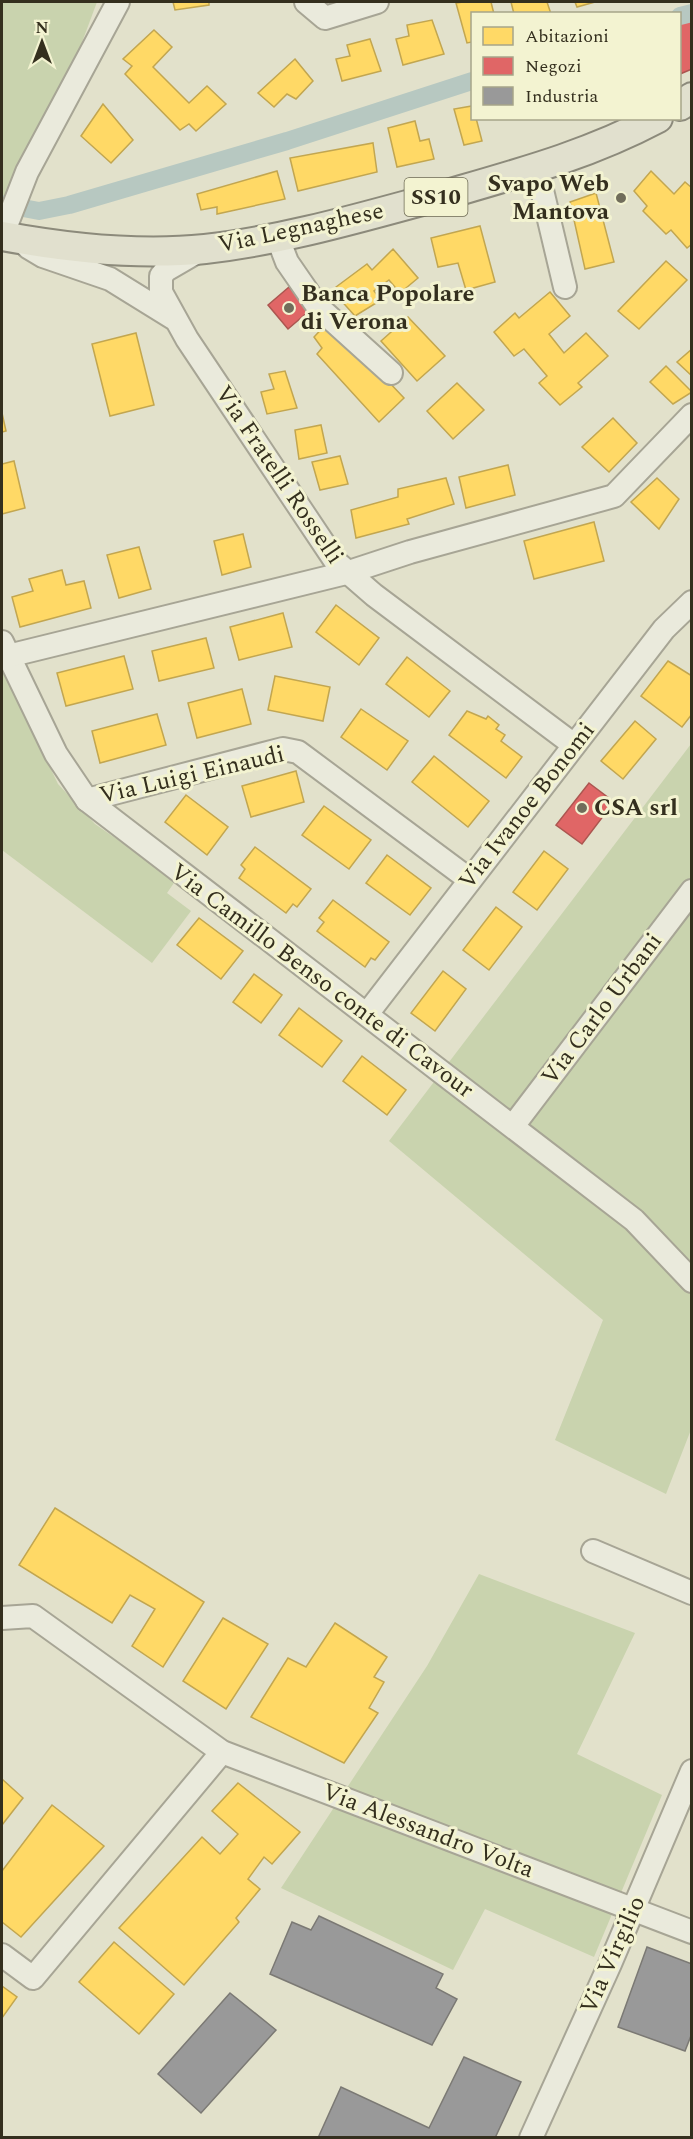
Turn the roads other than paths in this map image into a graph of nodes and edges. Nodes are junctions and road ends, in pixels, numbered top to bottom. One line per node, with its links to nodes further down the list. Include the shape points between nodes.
1 (118, 2): 7 (street, via 69,89)
2 (306, 2): 4 (street, via 325,18)
3 (377, 2): 4 (street)
4 (352, 5)
5 (654, 120): 6 (main road, Via Legnaghese / SS10, via 614,142)
6 (537, 169): 8 (main road, Via Legnaghese / SS10, via 387,211); 10 (street)
7 (8, 225): 9 (main road, Via Legnaghese / SS10, via 110,249); 11 (street, Via Fratelli Rosselli, via 44,255 110,279)
8 (277, 236): 9 (main road, Via Legnaghese / SS10); 12 (street, via 287,262 318,307)
9 (205, 249): 11 (street, Via Fratelli Rosselli, via 174,264 161,276 161,292)
10 (565, 287)
11 (174, 319): 15 (street, Via Fratelli Rosselli)
12 (391, 373)
13 (692, 415): 14 (street, via 614,496)
14 (386, 560): 15 (street); 16 (street)
15 (346, 573): 16 (street, Via Fratelli Rosselli); 18 (street)
16 (374, 595): 19 (street, Via Fratelli Rosselli)
17 (692, 602): 19 (street, Via Ivanoe Bonomi, via 664,629)
18 (5, 649): 20 (street, Via Camillo Benso conte di Cavour, via 56,754)
19 (574, 745): 21 (street, Via Ivanoe Bonomi)
20 (87, 800): 21 (street, Via Luigi Einaudi, via 283,749 298,752); 23 (street, Via Camillo Benso conte di Cavour)
21 (470, 879): 23 (street, Via Ivanoe Bonomi)
22 (692, 891): 24 (street, Via Carlo Urbani)
23 (367, 1014): 24 (street, Via Camillo Benso conte di Cavour)
24 (513, 1126): 25 (street, Via Camillo Benso conte di Cavour, via 634,1220)
25 (692, 1281)
26 (593, 1551): 27 (street)
27 (692, 1593)
28 (2, 1618): 29 (street, Via Alessandro Volta, via 33,1616)
29 (222, 1752): 31 (street, Via Alessandro Volta); 33 (street, via 33,1978)
30 (692, 1771): 31 (street, Via Virgilio)
31 (633, 1910): 32 (street, Via Alessandro Volta); 34 (street, Via Virgilio)
32 (692, 1932)
33 (2, 1955)
34 (531, 2138)

